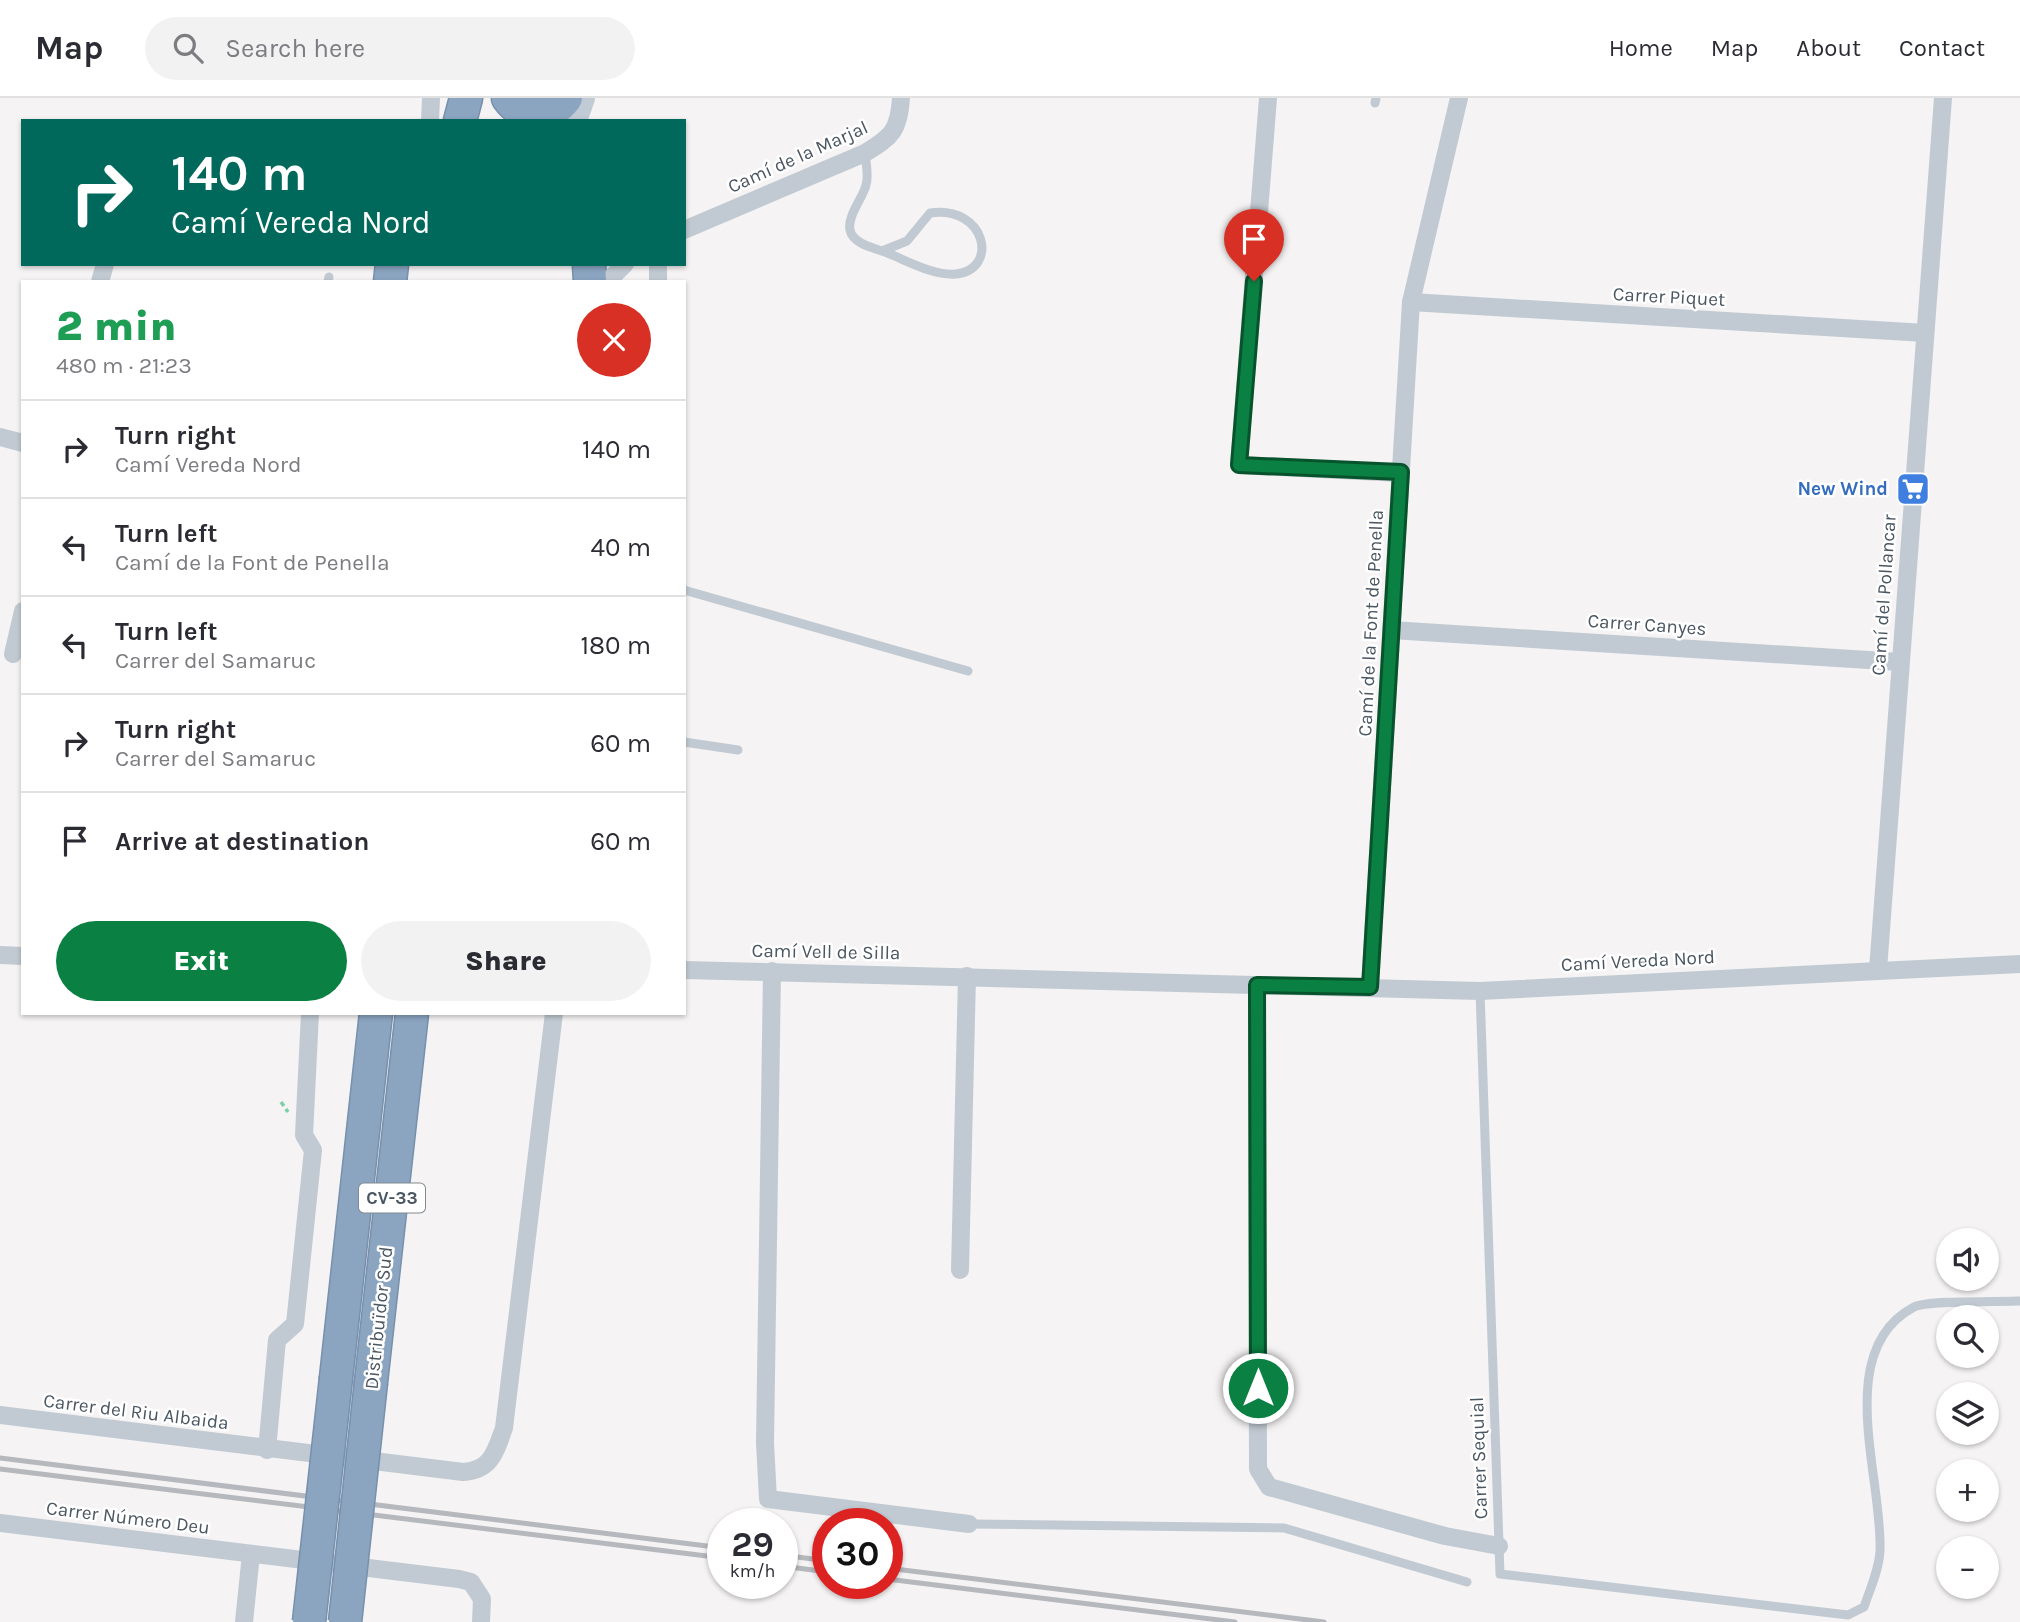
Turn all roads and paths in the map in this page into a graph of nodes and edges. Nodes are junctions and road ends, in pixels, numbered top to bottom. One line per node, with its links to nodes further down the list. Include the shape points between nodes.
1 (431, 98): 12 (street)
2 (466, 98): 13 (highway)
3 (484, 98): 14 (highway)
4 (508, 98): 5 (highway, via 514,107 536,115 557,108)
5 (566, 98)
6 (583, 98): 15 (street)
7 (595, 98): 16 (street)
8 (901, 98): 17 (street, Camí de la Marjal, via 900,121 888,139)
9 (1268, 98): 26 (street, via 1239,465)
10 (1459, 98): 22 (street, Camí de la Font de Penella)
11 (1942, 98): 23 (street, Camí del Pollancar)
12 (430, 119)
13 (461, 119)
14 (485, 119)
15 (576, 119)
16 (590, 119)
17 (865, 153): 18 (street, Camí de la Marjal); 19 (lane, via 867,183 850,231 855,239)
18 (686, 229)
19 (882, 251): 19 (lane, via 940,273 958,274 971,269 980,258 982,240 974,225 960,214 944,211 930,213 907,241)
20 (623, 266): 21 (street)
21 (609, 280)
22 (1411, 302): 23 (street, Carrer Piquet); 26 (street, Camí de la Font de Penella)
23 (1925, 333): 31 (street, Camí del Pollancar)
24 (0, 437): 25 (street)
25 (21, 442)
26 (1401, 472): 29 (street, Camí de la Font de Penella)
27 (686, 591): 32 (lane)
28 (21, 620): 30 (street)
29 (1391, 630): 31 (street, Carrer Canyes); 43 (street, Camí de la Font de Penella)
30 (13, 654)
31 (1900, 662): 39 (street, Camí del Pollancar)
32 (968, 671)
33 (686, 742): 34 (lane)
34 (738, 750)
35 (0, 956): 36 (street)
36 (21, 956)
37 (2020, 964): 39 (street, Camí Vereda Nord)
38 (686, 970): 40 (street, Camí Vell de Silla)
39 (1878, 970): 44 (street, Camí Vereda Nord)
40 (772, 971): 41 (street, Camí Vell de Silla); 54 (street, via 768,1499)
41 (967, 976): 42 (street, Camí Vell de Silla); 49 (street)
42 (1257, 985): 43 (street, Camí Vereda Nord); 55 (street, via 1258,1469 1269,1487 1445,1536)
43 (1370, 987): 44 (street, Camí Vereda Nord)
44 (1480, 991): 55 (lane, Carrer Sequial)
45 (310, 1015): 52 (street, via 304,1135 313,1150 295,1324 277,1340)
46 (376, 1015): 59 (highway, Distribuïdor Sud / CV-33, bridge)
47 (412, 1015): 60 (highway, Distribuïdor Sud / CV-33, bridge)
48 (554, 1015): 52 (street, Carrer del Riu Albaida, via 504,1429 493,1460 479,1471 463,1472)
49 (960, 1270)
50 (2020, 1301): 55 (lane, Carrer Sequial, via 1916,1306 1886,1328 1868,1368 1867,1396 1880,1552 1864,1607 1848,1615 1500,1574)
51 (0, 1415): 52 (street, Carrer del Riu Albaida)
52 (267, 1450)
53 (0, 1522): 56 (street, Carrer Número Deu)
54 (969, 1524): 57 (lane, via 1284,1528)
55 (1499, 1546)
56 (251, 1554): 58 (street); 61 (street, Carrer Número Deu, via 471,1582 482,1599)
57 (1467, 1582)
58 (244, 1622)
59 (309, 1622)
60 (345, 1622)
61 (481, 1622)

